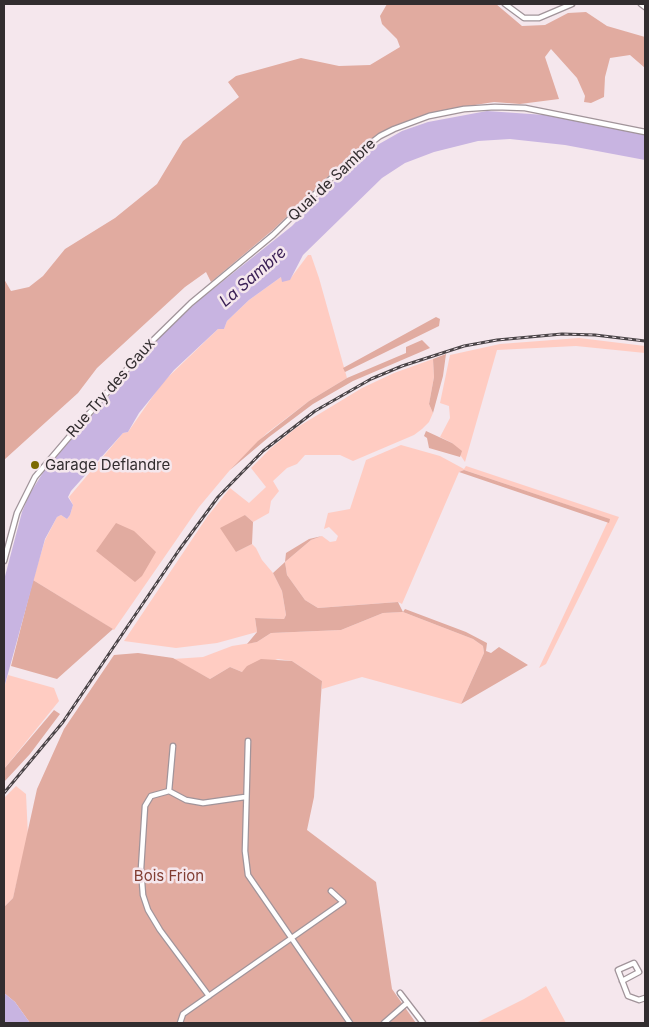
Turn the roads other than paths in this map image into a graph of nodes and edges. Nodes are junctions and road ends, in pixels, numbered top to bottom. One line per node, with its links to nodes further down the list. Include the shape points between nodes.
1 (505, 4): 2 (street, via 524,18 547,16)
2 (572, 4)
3 (641, 4): 4 (street)
4 (645, 7)
5 (645, 132): 6 (street, Quai de Sambre, via 510,107 464,109 411,122 367,146 273,235)
6 (191, 303): 7 (street, Rue Try des Gaux, via 145,348 35,477 17,512)
7 (4, 561)
8 (248, 741): 11 (street)
9 (173, 746): 10 (street)
10 (169, 791): 11 (street, via 186,800 203,803); 16 (street, via 151,796 145,806 141,869 143,895 160,930)
11 (245, 797): 13 (street, via 248,875)
12 (331, 892): 13 (street, via 343,902)
13 (291, 939): 16 (street); 20 (street)
14 (622, 981): 14 (street, via 618,970 634,963 639,972); 17 (street, via 628,996 639,1000)
15 (400, 993): 18 (street)
16 (209, 996): 19 (street, via 183,1014)
17 (645, 998)
18 (407, 1003): 21 (street); 22 (street)
19 (180, 1023)
20 (350, 1023)
21 (384, 1023)
22 (423, 1023)

